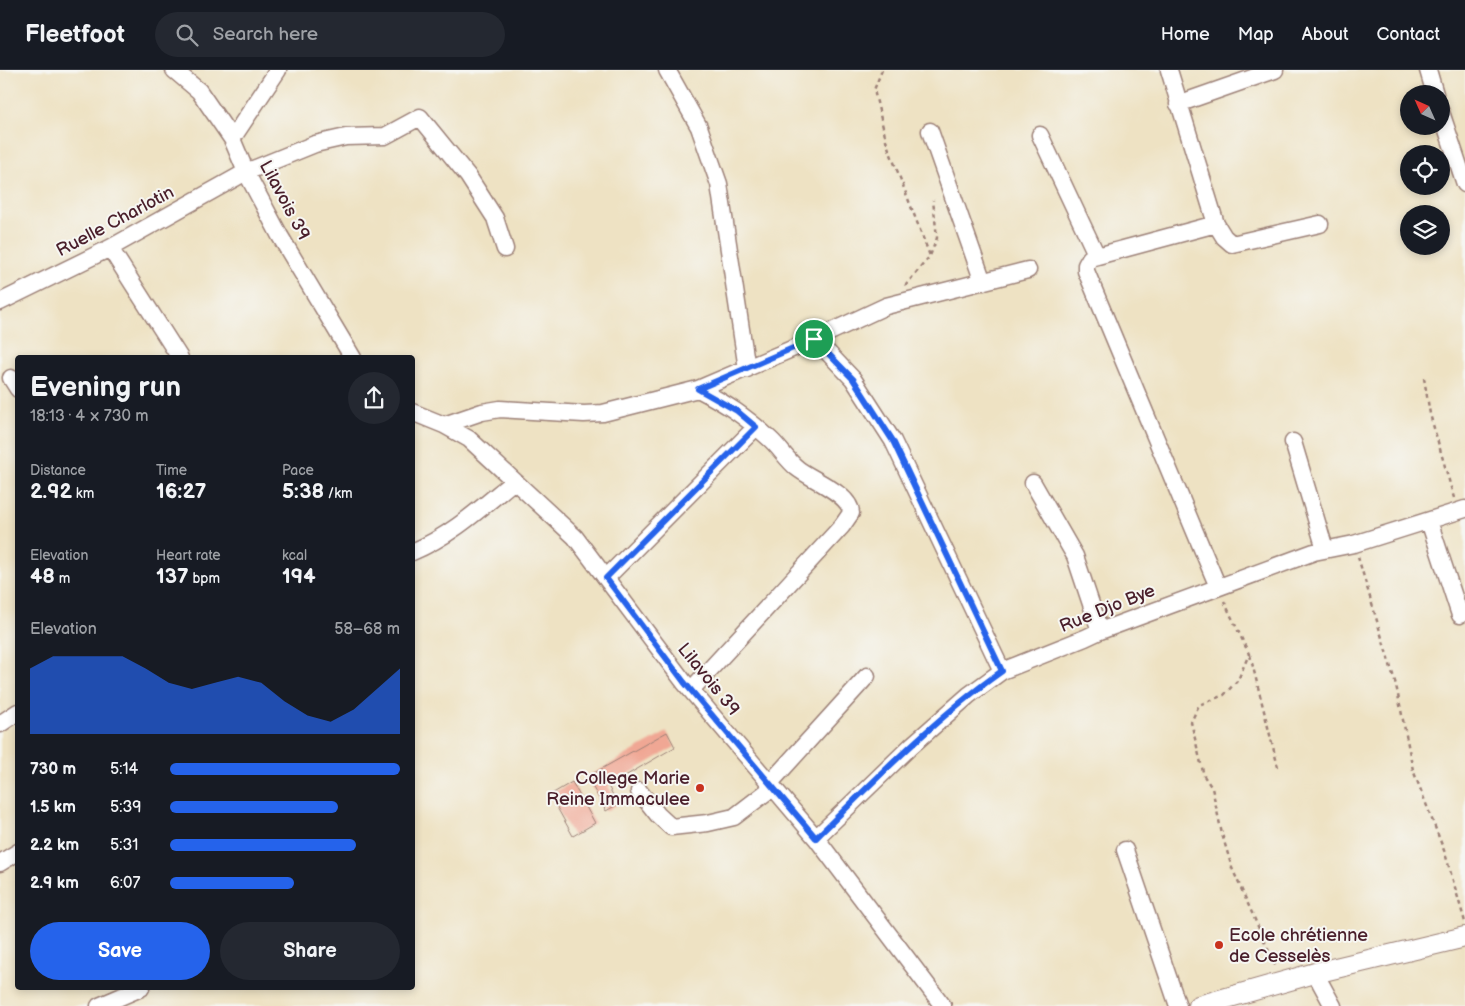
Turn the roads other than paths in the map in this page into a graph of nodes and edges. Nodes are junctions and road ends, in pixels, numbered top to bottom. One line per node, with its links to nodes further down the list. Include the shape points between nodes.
1 (174, 70): 12 (street, Lilavois 39, via 199,90)
2 (278, 70): 12 (street)
3 (667, 70): 26 (street, via 698,127 720,184)
4 (1169, 70): 8 (street)
5 (1275, 70): 8 (street)
6 (1428, 70): 7 (street)
7 (1432, 85)
8 (1178, 104): 15 (street)
9 (930, 132): 21 (street)
10 (1040, 135): 19 (street)
11 (1449, 135): 14 (street)
12 (232, 139): 13 (street, Lilavois 39)
13 (246, 172): 17 (street, Ruelle Charlotin); 18 (street, Ruelle Charlotin, via 315,144 346,137 385,136 420,117 468,176 495,218); 25 (street, Lilavois 39)
14 (1465, 184)
15 (1216, 224): 16 (street, via 1232,244); 19 (street)
16 (1320, 224)
17 (110, 248): 22 (street, Ruelle Charlotin); 24 (street)
18 (505, 249)
19 (1096, 256): 39 (street, via 1088,260 1086,271)
20 (1028, 270): 21 (street)
21 (983, 282): 23 (street, via 886,306)
22 (0, 302)
23 (814, 339): 26 (street); 42 (street, via 853,379 893,441)
24 (178, 355)
25 (351, 355)
26 (747, 369): 27 (street)
27 (698, 389): 29 (street, via 603,412 584,414 500,409); 30 (street, via 737,411)
28 (415, 413): 29 (street, Lilavois 39)
29 (444, 425): 32 (street, Lilavois 39, via 469,439)
30 (756, 427): 38 (street); 44 (street, via 793,465 842,497 850,505 851,513)
31 (1292, 442): 36 (street)
32 (514, 481): 37 (street, via 455,528); 38 (street, Lilavois 39, via 575,537)
33 (1033, 484): 41 (street, via 1075,556)
34 (1461, 510): 35 (street, Rue Djo Bye)
35 (1429, 521): 36 (street, Rue Djo Bye, via 1354,544); 40 (street)
36 (1325, 549): 39 (street, Rue Djo Bye)
37 (415, 551)
38 (606, 578): 44 (street, Lilavois 39)
39 (1218, 587): 41 (street, Rue Djo Bye)
40 (1460, 615)
41 (1100, 631): 42 (street, Rue Djo Bye)
42 (1002, 671): 49 (street, Rue Djo Bye, via 968,695 911,746)
43 (867, 676): 47 (street)
44 (691, 690): 47 (street, Lilavois 39)
45 (15, 714): 46 (street)
46 (0, 724)
47 (772, 785): 48 (street, via 734,817 671,827); 49 (street, Lilavois 39)
48 (639, 791)
49 (816, 838): 57 (street, Lilavois 39)
50 (1125, 850): 58 (street)
51 (15, 854): 52 (street)
52 (0, 863)
53 (1465, 937): 54 (main road)
54 (1315, 973): 59 (main road); 60 (street)
55 (136, 990): 56 (street)
56 (99, 1006)
57 (944, 1006)
58 (1178, 1006)
59 (1198, 1006)
60 (1333, 1006)

